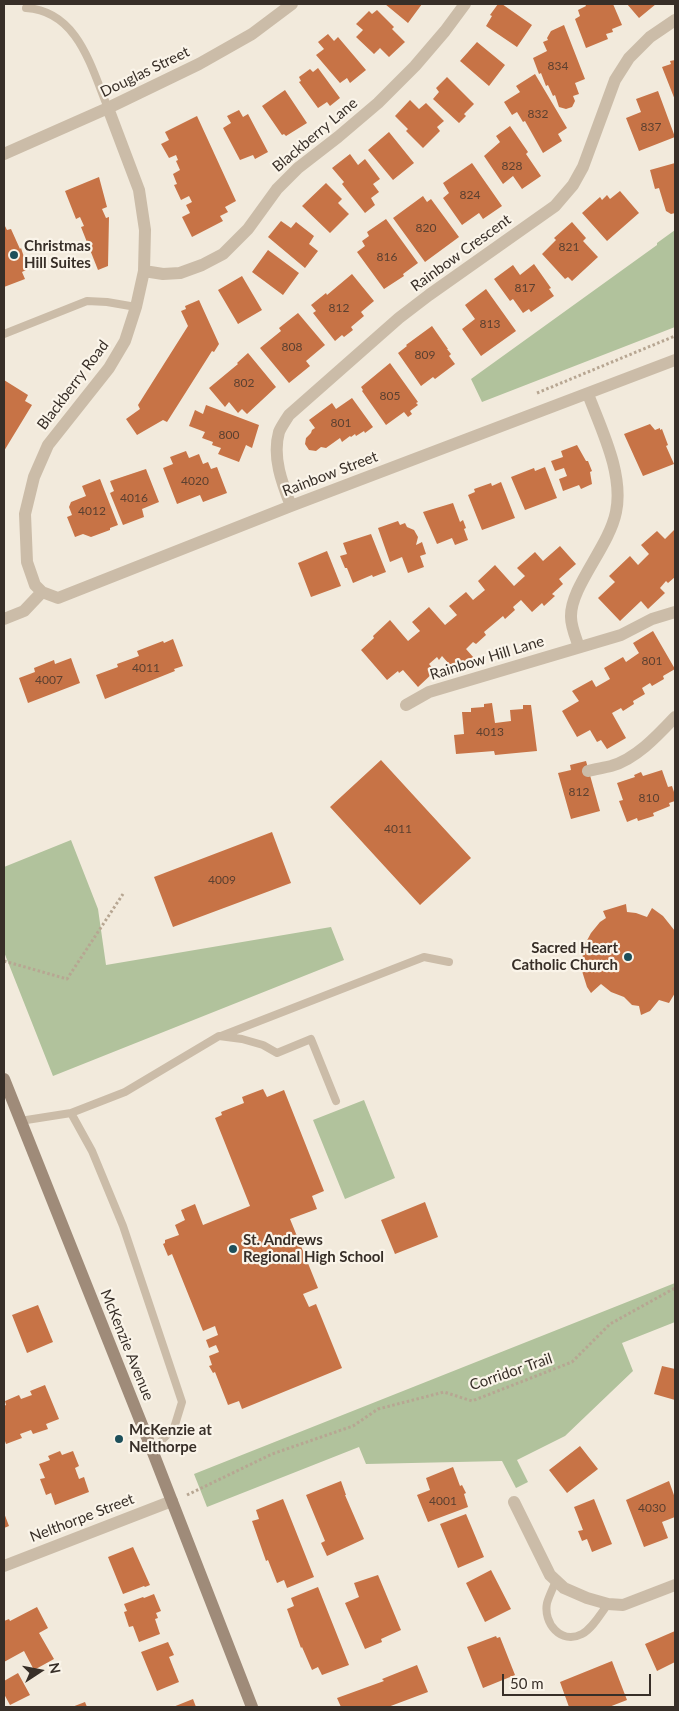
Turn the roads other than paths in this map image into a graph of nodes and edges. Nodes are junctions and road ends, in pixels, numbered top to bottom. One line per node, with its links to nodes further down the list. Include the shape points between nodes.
1 (292, 4): 5 (street, Douglas Street, via 252,34 222,51)
2 (465, 4): 7 (street, Blackberry Lane, via 415,66 378,103 298,168 223,254 180,273)
3 (26, 8): 5 (lane, via 57,17 73,33)
4 (675, 20): 12 (street, Rainbow Crescent, via 650,37 629,58 615,80 583,167 555,206 399,318 289,415 279,432 277,457)
5 (108, 108): 6 (street, Douglas Street); 7 (street, Blackberry Road, via 139,190 145,230)
6 (4, 154)
7 (144, 270): 8 (street, Blackberry Road)
8 (136, 307): 9 (lane, via 86,301); 13 (street, Blackberry Road, via 125,341 109,368 48,445 34,477 25,514 27,562 35,585)
9 (4, 334)
10 (675, 360): 11 (street, Rainbow Street)
11 (588, 394): 12 (street, Rainbow Street); 16 (street, via 616,473 616,511 608,537 573,600 571,618)
12 (290, 506): 13 (street, Rainbow Street, via 58,598)
13 (42, 592): 15 (street, via 24,611)
14 (675, 612): 16 (street, Rainbow Hill Lane, via 652,619 621,635)
15 (4, 620)
16 (579, 647): 17 (street, Rainbow Hill Lane, via 429,692)
17 (406, 705)
18 (675, 717): 19 (street, via 626,760)
19 (588, 771)
20 (448, 962): 21 (lane, via 424,957)
21 (219, 1036): 23 (lane, via 242,1038 277,1053 311,1039); 24 (lane, via 125,1092)
22 (4, 1079): 25 (main road, McKenzie Avenue)
23 (336, 1101)
24 (70, 1113): 25 (lane); 26 (lane, via 92,1150 123,1226 182,1402 174,1428)
25 (20, 1121): 26 (main road, McKenzie Avenue)
26 (152, 1450): 27 (main road, McKenzie Avenue)
27 (172, 1501): 29 (street, Nelthorpe Street); 33 (main road, McKenzie Avenue)
28 (514, 1502): 30 (street)
29 (4, 1566)
30 (556, 1582): 32 (street, via 587,1598); 32 (lane, via 547,1602 546,1614 557,1633 565,1636 583,1633)
31 (675, 1585): 32 (street, via 622,1605)
32 (608, 1604)
33 (252, 1707)

